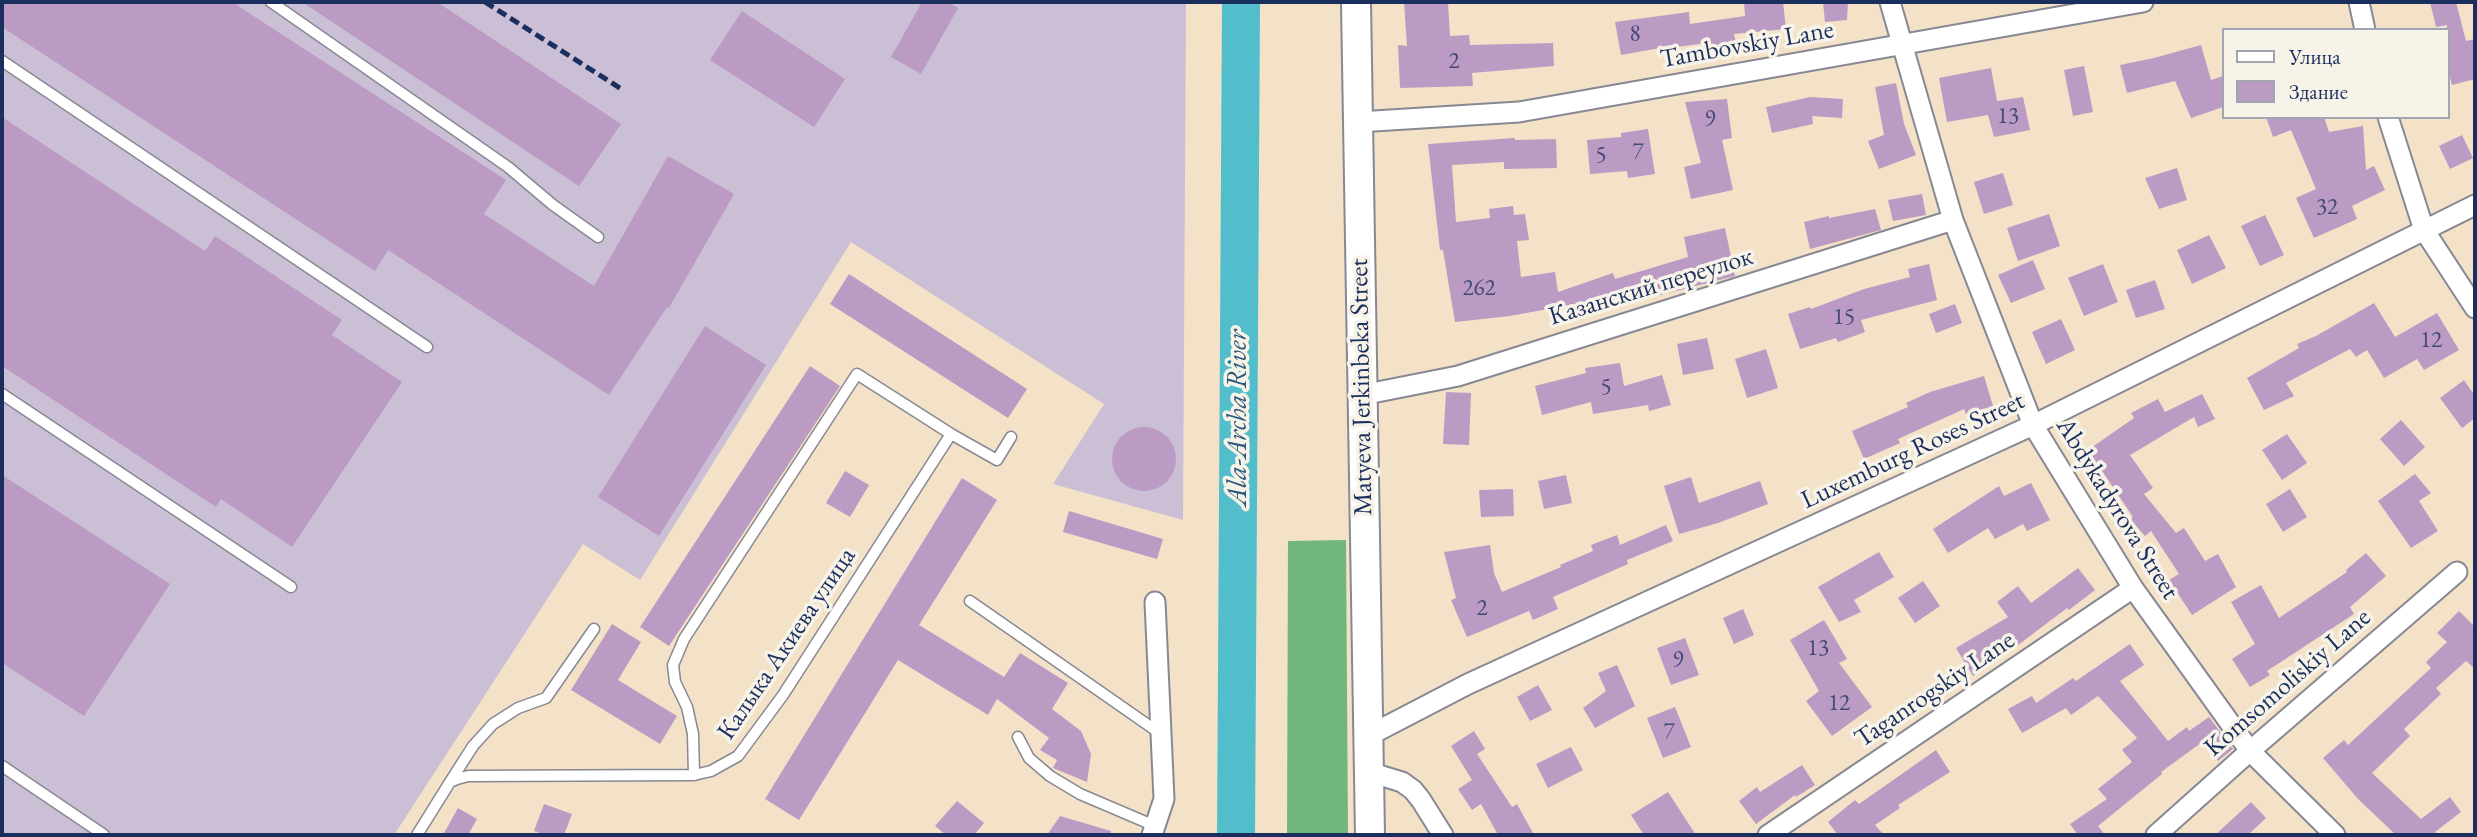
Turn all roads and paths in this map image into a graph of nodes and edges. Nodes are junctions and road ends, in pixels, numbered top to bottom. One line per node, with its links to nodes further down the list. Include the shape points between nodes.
1 (271, 2): 14 (lane, via 508,167)
2 (1356, 2): 10 (main road, Matyeva Jerkinbeka Street)
3 (1890, 2): 7 (street, Abdykadyrova Street)
4 (2143, 2): 7 (street, Tambovskiy Lane)
5 (2359, 2): 6 (street)
6 (2365, 28)
7 (1904, 45): 10 (street, Tambovskiy Lane, via 1518,112); 12 (street, Abdykadyrova Street)
8 (2, 61): 16 (lane)
9 (2389, 119): 13 (street)
10 (1358, 122): 18 (main road, Matyeva Jerkinbeka Street)
11 (2475, 205): 13 (street, Luxemburg Roses Street)
12 (1953, 220): 18 (street, Казанский переулок, via 1458,376); 19 (street, Abdykadyrova Street)
13 (2424, 230): 15 (street); 19 (street, Luxemburg Roses Street)
14 (598, 237)
15 (2475, 308)
16 (427, 347)
17 (2, 394): 23 (lane)
18 (1362, 395): 29 (main road, Matyeva Jerkinbeka Street)
19 (2033, 425): 24 (street, Abdykadyrova Street); 29 (street, Luxemburg Roses Street, via 1468,684)
20 (951, 434): 21 (lane, via 997,460); 34 (lane, Калыка Акиева улица, via 761,725 725,765); 34 (lane, via 857,374 684,639 673,664 693,734)
21 (1011, 437)
22 (2456, 572): 31 (street, Komsomoliskiy Lane)
23 (290, 587)
24 (2133, 588): 31 (street, Abdykadyrova Street); 41 (street, Taganrogskiy Lane)
25 (970, 601): 28 (lane)
26 (1155, 602): 28 (street)
27 (594, 629): 35 (lane, via 546,698 493,724)
28 (1161, 734): 36 (street, via 1164,799)
29 (1368, 736): 33 (main road, Matyeva Jerkinbeka Street)
30 (1018, 737): 36 (lane, via 1029,758 1050,776)
31 (2250, 751): 42 (street, Komsomoliskiy Lane); 43 (street, Abdykadyrova Street)
32 (2, 766): 37 (lane)
33 (1368, 772): 39 (main road, Matyeva Jerkinbeka Street); 40 (street, via 1413,790)
34 (694, 775): 35 (lane, Калыка Акиева улица, via 468,776)
35 (450, 782): 38 (lane)
36 (1153, 831)
37 (104, 835)
38 (417, 835)
39 (1370, 835)
40 (1443, 835)
41 (1768, 835)
42 (2156, 835)
43 (2335, 835)

